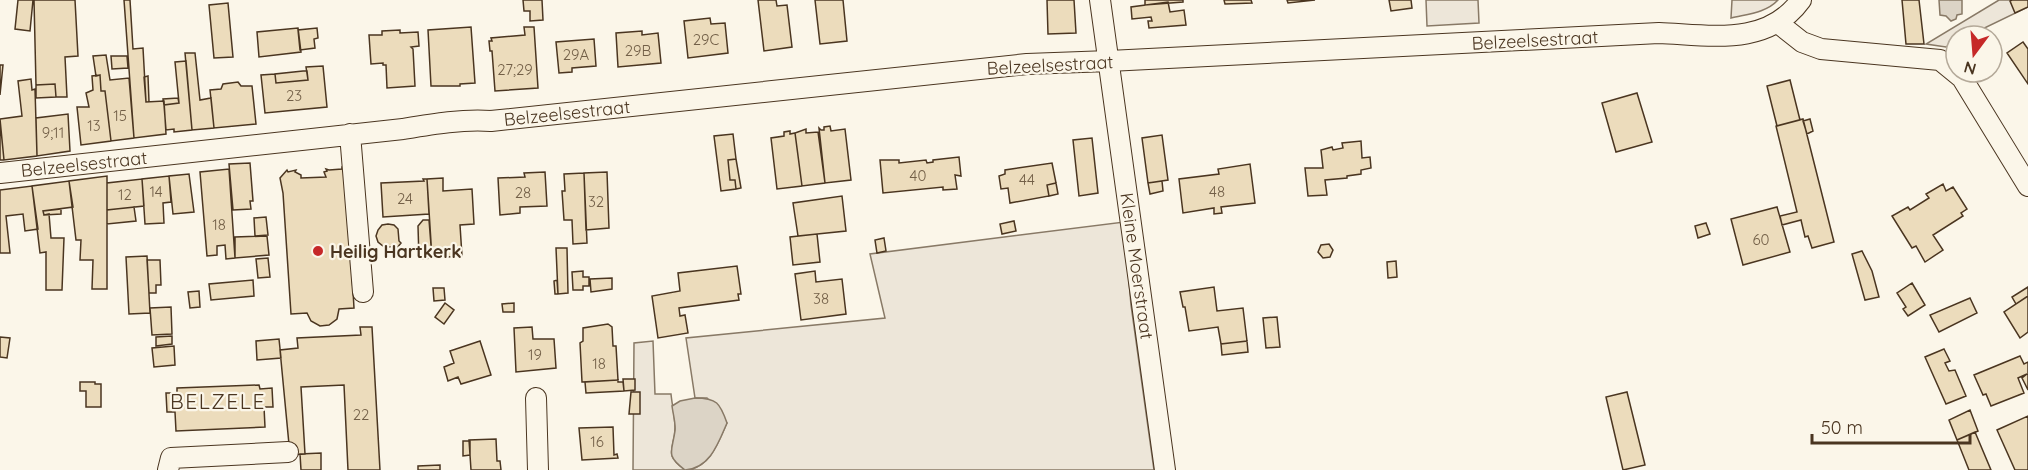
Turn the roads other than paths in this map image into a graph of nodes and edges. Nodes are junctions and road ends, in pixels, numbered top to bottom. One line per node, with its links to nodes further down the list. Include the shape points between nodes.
1 (1100, 0): 4 (street, Kleine Moerstraat)
2 (1801, 0): 3 (street)
3 (1778, 23): 4 (street, Belzeelsestraat, via 1740,35 1659,33); 7 (street, via 1802,42 1821,49 1940,60 1962,78)
4 (1109, 61): 5 (street, Belzeelsestraat, via 1027,64); 13 (street, Kleine Moerstraat)
5 (350, 134): 6 (street, Belzeelsestraat); 8 (street)
6 (0, 173)
7 (2028, 186)
8 (363, 292)
9 (536, 398): 12 (street)
10 (288, 452): 11 (street, via 171,458)
11 (168, 470)
12 (538, 470)
13 (1165, 470)

